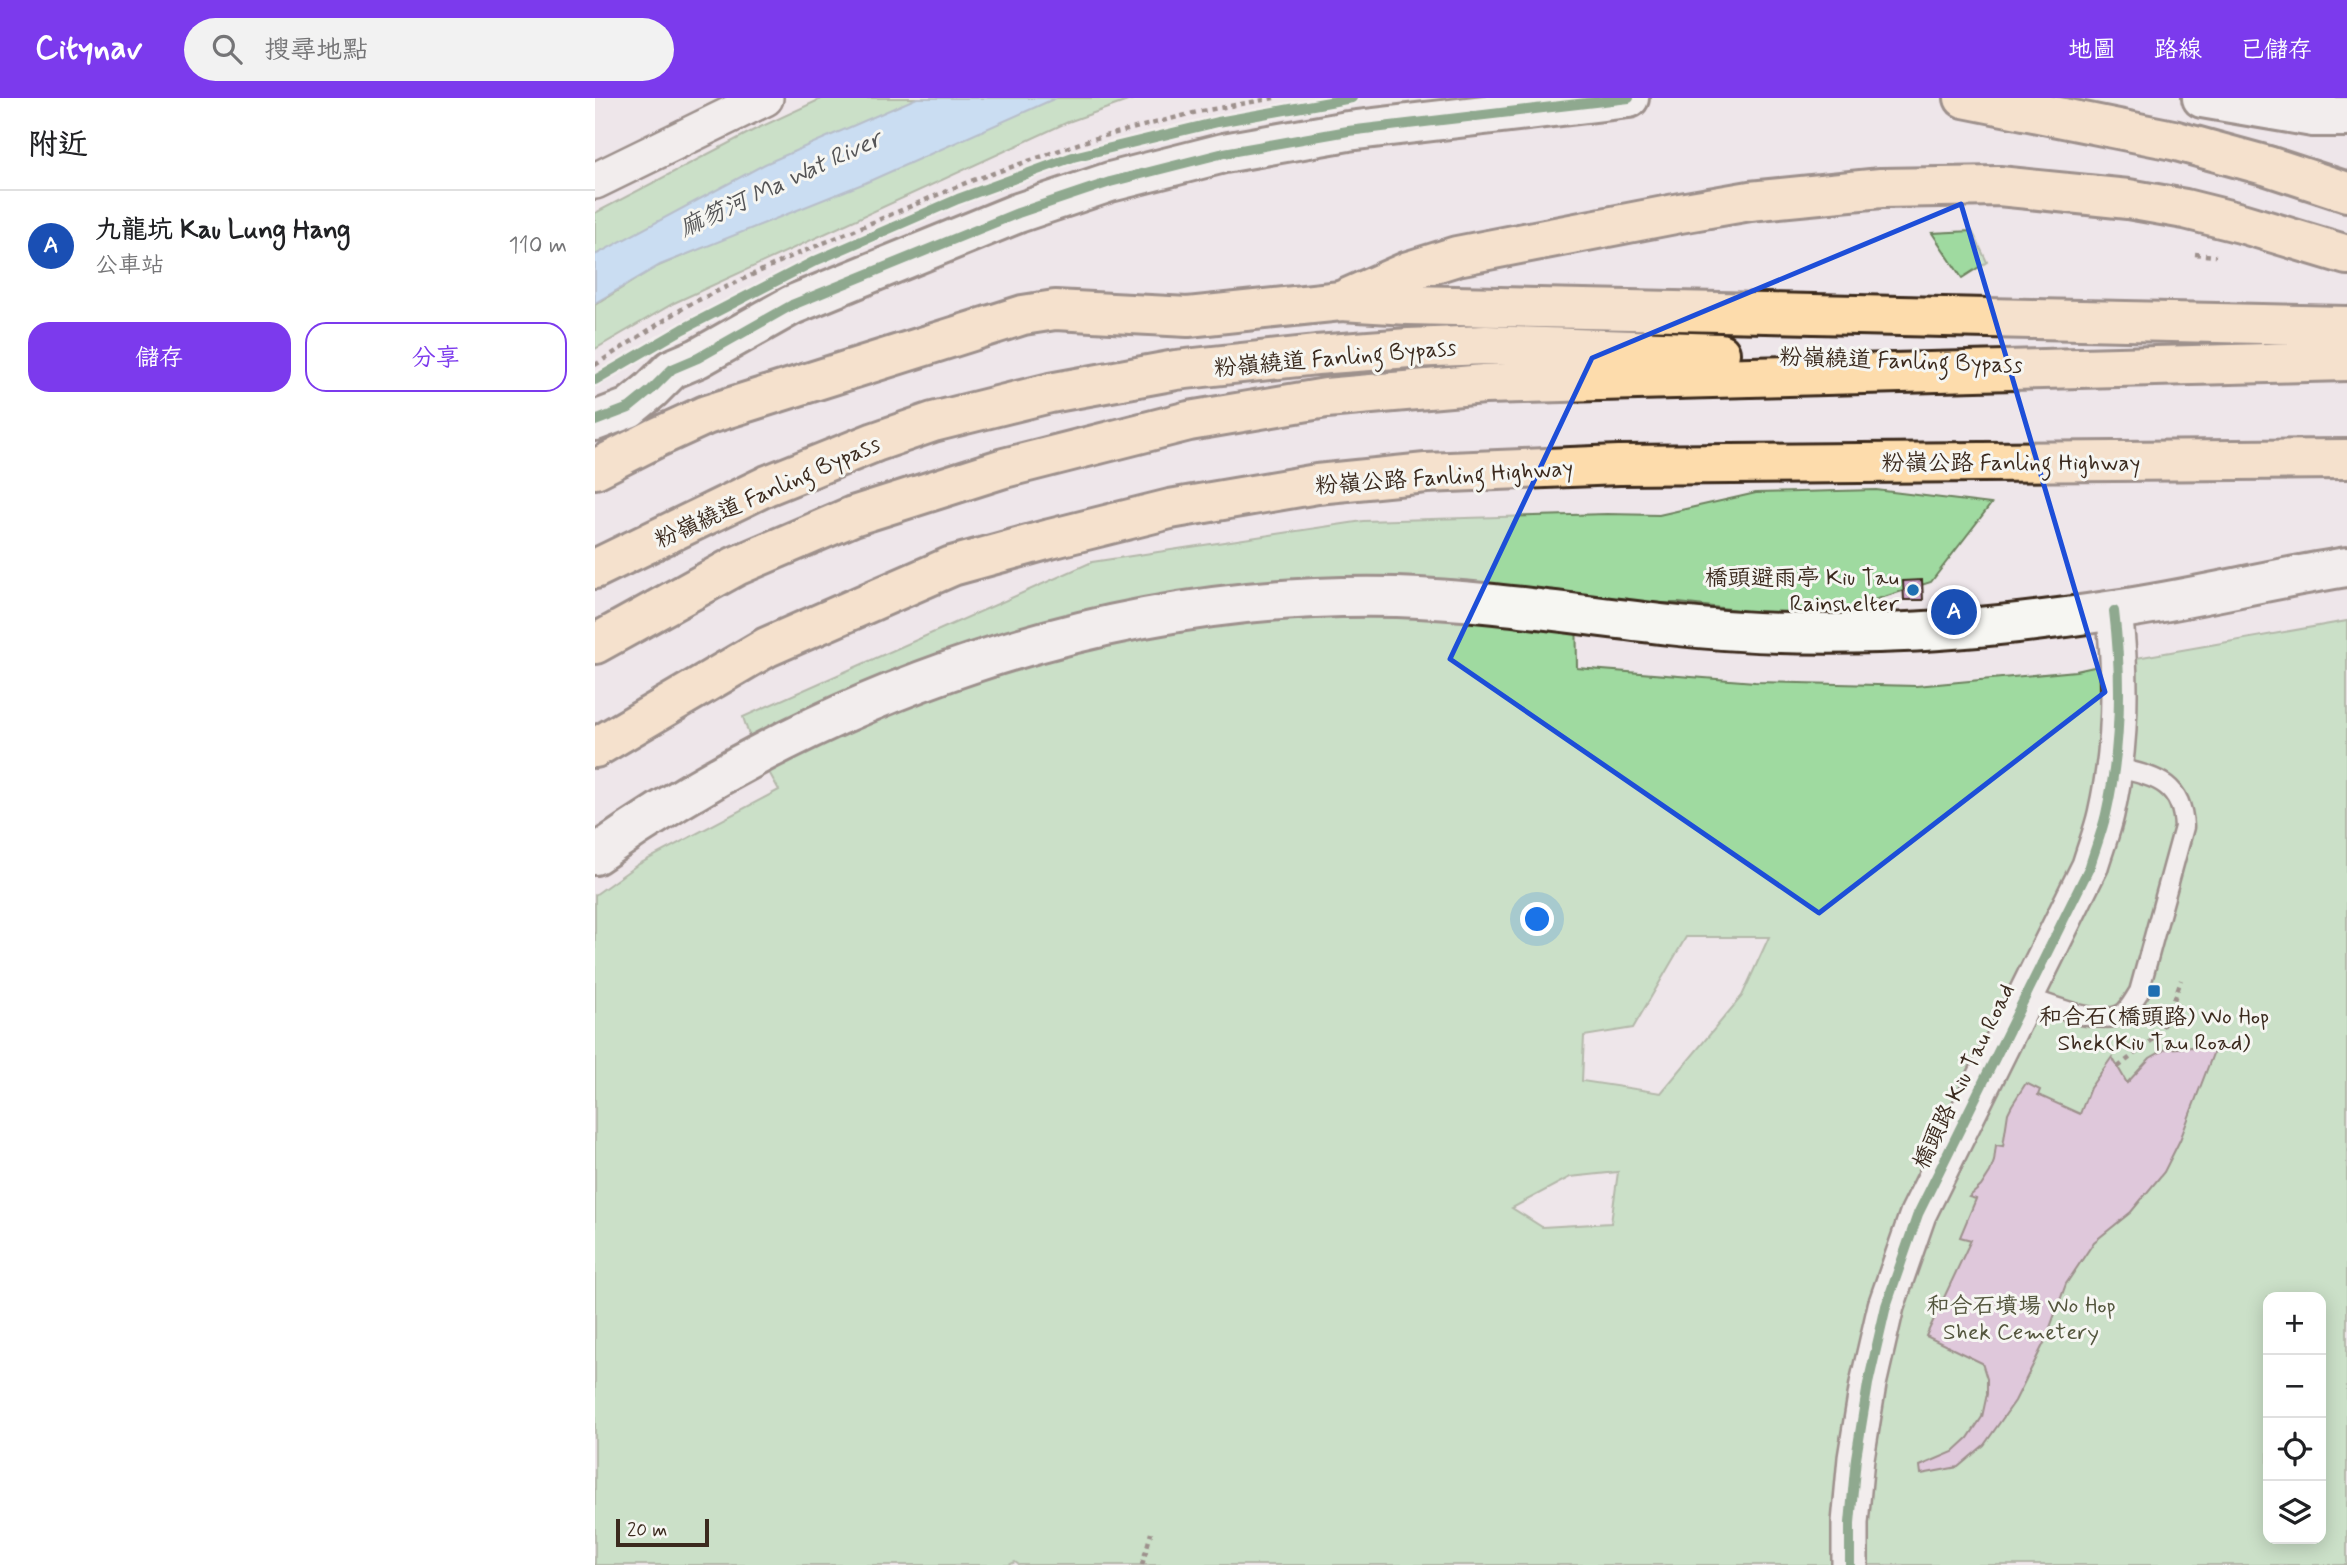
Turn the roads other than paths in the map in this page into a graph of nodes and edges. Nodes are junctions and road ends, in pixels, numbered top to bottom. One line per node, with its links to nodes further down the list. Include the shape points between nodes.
1 (765, 98): 6 (street)
2 (1629, 98): 13 (main road, via 1348,131 1224,153 1110,182 1018,213 792,305 672,369 629,408)
3 (1964, 98): 7 (highway, via 2173,140)
4 (2202, 98): 5 (main road, via 2313,117)
5 (2347, 117)
6 (595, 181)
7 (2347, 192)
8 (2347, 256): 9 (highway, via 2294,237 2128,199 1999,186 1917,186 1822,193 1680,213 1457,256)
9 (1341, 301): 10 (highway); 15 (highway, via 1188,317 1055,310 1023,315 706,415)
10 (2347, 326)
11 (2347, 361): 12 (highway)
12 (2111, 368): 17 (highway, 粉嶺繞道 Fanling Bypass, via 1486,345 1316,355 1176,370 988,407 875,442 768,485); 19 (highway, via 1484,384 1326,398 1189,421 1004,468 853,516 736,566)
13 (595, 421)
14 (2347, 459): 20 (highway, 粉嶺公路 Fanling Highway, via 1555,467 1373,478 1258,493 1120,521 953,566 767,647)
15 (595, 469)
16 (2347, 567): 18 (main road)
17 (595, 569)
18 (2114, 611): 21 (street, 橋頭路 Kiu Tau Road, via 2119,653); 22 (main road, via 1953,629 1851,633 1671,625 1511,605 1395,597 1307,599 1185,611 1055,638 890,693 742,762)
19 (595, 644)
20 (595, 748)
21 (2115, 767): 23 (street, 橋頭路 Kiu Tau Road, via 2106,817 2089,866); 23 (lane, via 2153,777 2172,789 2183,809 2184,827 2139,992 2124,1013 2110,1019)
22 (595, 855)
23 (2025, 997): 24 (street, 橋頭路 Kiu Tau Road, via 1918,1214 1886,1306 1856,1458)
24 (1850, 1565)

